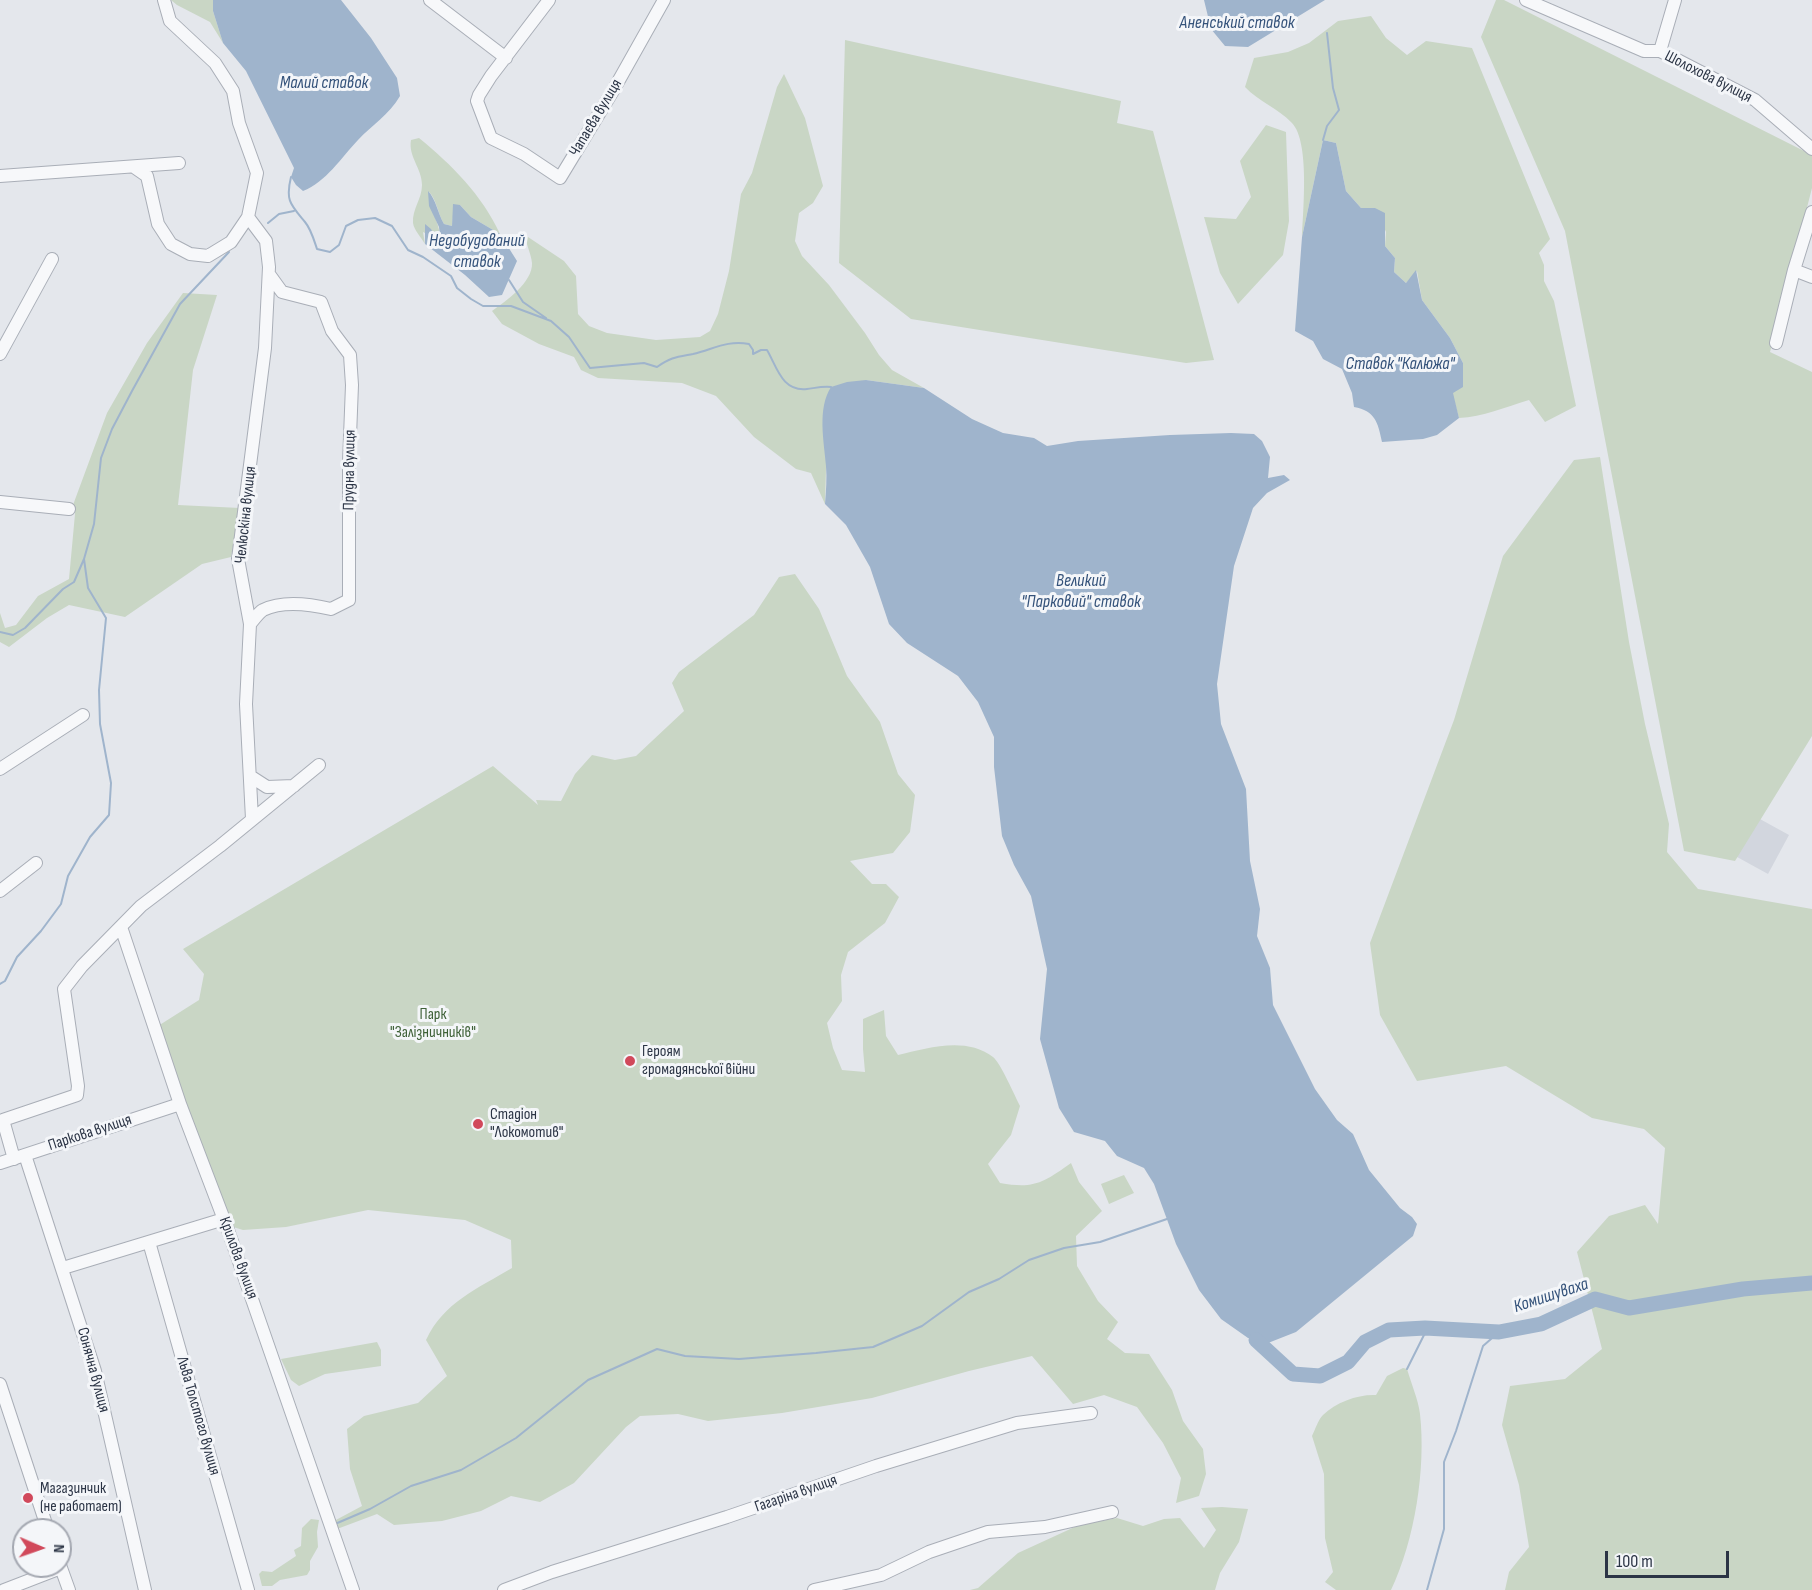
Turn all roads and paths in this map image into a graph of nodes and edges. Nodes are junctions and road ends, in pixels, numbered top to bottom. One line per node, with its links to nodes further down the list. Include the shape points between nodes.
1 (164, 0): 14 (street, via 170,21 215,63 233,91 239,123 257,173)
2 (430, 0): 8 (street)
3 (549, 0): 8 (street)
4 (664, 0): 8 (street, Чапаєва вулиця, via 560,178 491,138 477,101)
5 (1675, 0): 7 (street)
6 (1534, 2): 7 (street, Шолохова вулиця, via 1644,51)
7 (1660, 51): 9 (street, Шолохова вулиця, via 1755,100)
8 (506, 58)
9 (1812, 149)
10 (180, 163): 11 (street)
11 (134, 167): 12 (street); 14 (street, via 147,176 158,224 171,244 190,254 208,256 231,242)
12 (0, 176)
13 (1812, 212): 16 (street)
14 (248, 217): 17 (street, Челюскіна вулиця, via 266,241)
15 (52, 259): 22 (street)
16 (1794, 270): 18 (street); 21 (street)
17 (269, 274): 19 (street); 20 (street, Челюскіна вулиця)
18 (1812, 278)
19 (282, 292): 20 (street); 25 (street, Прудна вулиця, via 321,302 332,330 350,355 349,600 331,609 279,604 261,611)
20 (267, 302): 25 (street, Челюскіна вулиця, via 265,348 238,559)
21 (1776, 343)
22 (0, 354)
23 (0, 502): 24 (street)
24 (69, 508)
25 (250, 624): 29 (street, Челюскіна вулиця, via 246,704)
26 (84, 715): 28 (street)
27 (319, 765): 30 (street)
28 (0, 769)
29 (250, 776): 30 (street, via 267,787); 31 (street, Челюскіна вулиця)
30 (294, 786): 31 (street)
31 (252, 819): 34 (street, via 141,906)
32 (36, 863): 33 (street)
33 (0, 891)
34 (121, 927): 35 (street, Крилова вулиця); 36 (street, Сонячна вулиця, via 81,966 64,989 77,1095 3,1120)
35 (180, 1104): 36 (street, Паркова вулиця); 38 (street, Крилова вулиця)
36 (20, 1157): 37 (street, Паркова вулиця); 40 (street, Сонячна вулиця)
37 (0, 1163)
38 (224, 1219): 39 (street); 49 (street, Крилова вулиця)
39 (149, 1242): 40 (street); 48 (street, Льва Толстого вулиця)
40 (63, 1268): 47 (street, Сонячна вулиця, via 95,1371)
41 (0, 1384): 44 (street)
42 (1091, 1413): 50 (street, Гагаріна вулиця, via 1006,1426)
43 (1112, 1512): 51 (street, via 1045,1527 988,1532 929,1552 881,1575)
44 (44, 1518)
45 (34, 1578): 46 (street)
46 (4, 1590)
47 (145, 1590)
48 (248, 1590)
49 (353, 1590)
50 (504, 1590)
51 (814, 1590)

